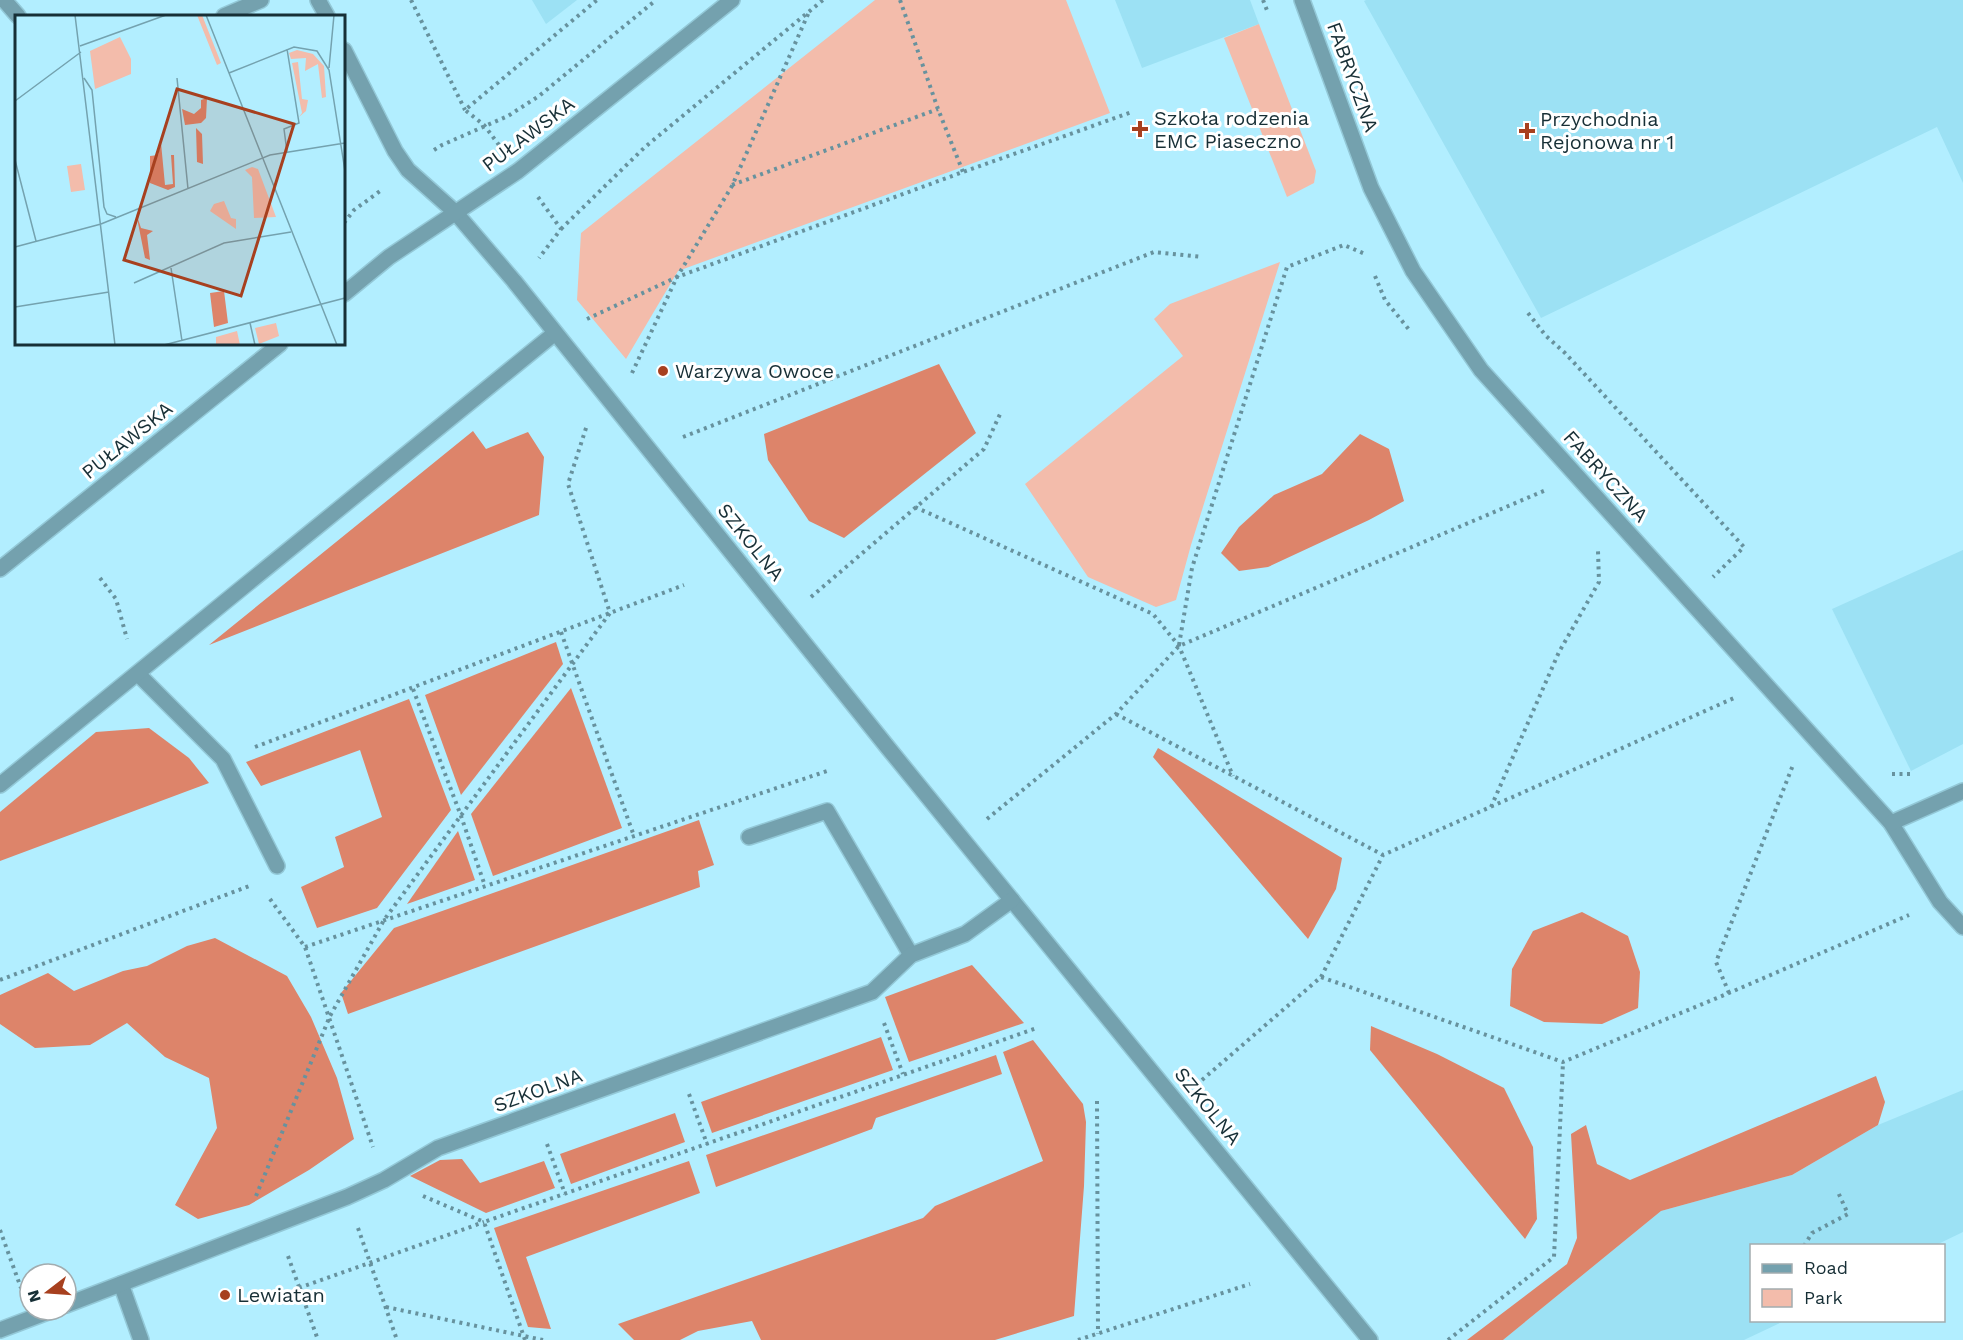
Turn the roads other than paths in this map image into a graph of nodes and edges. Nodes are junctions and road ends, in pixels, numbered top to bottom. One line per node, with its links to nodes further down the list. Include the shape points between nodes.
1 (4, 0): 6 (street)
2 (261, 0): 7 (street)
3 (318, 0): 8 (street)
4 (732, 0): 10 (street, PUŁAWSKA, via 518,171)
5 (1302, 0): 18 (street, FABRYCZNA, via 1371,188 1413,271 1463,346)
6 (17, 15)
7 (226, 15)
8 (326, 15)
9 (345, 52): 10 (street, SZKOLNA, via 395,151 413,175)
10 (454, 212): 11 (street, PUŁAWSKA); 12 (street, SZKOLNA)
11 (345, 293)
12 (555, 333): 15 (street); 21 (street, SZKOLNA)
13 (279, 345): 14 (street, PUŁAWSKA)
14 (0, 569)
15 (138, 674): 16 (street); 20 (street, via 223,759)
16 (0, 785)
17 (1963, 791): 18 (street)
18 (1892, 823): 22 (street, FABRYCZNA, via 1940,902)
19 (749, 837): 23 (street, via 827,811)
20 (277, 866)
21 (1012, 900): 23 (street, SZKOLNA, via 965,934); 29 (street, SZKOLNA)
22 (1963, 927)
23 (911, 956): 24 (street, SZKOLNA, via 872,992 438,1148 347,1197)
24 (121, 1284): 25 (street, SZKOLNA); 28 (street)
25 (78, 1300)
26 (21, 1322): 27 (street)
27 (0, 1330)
28 (141, 1340)
29 (1370, 1340)

